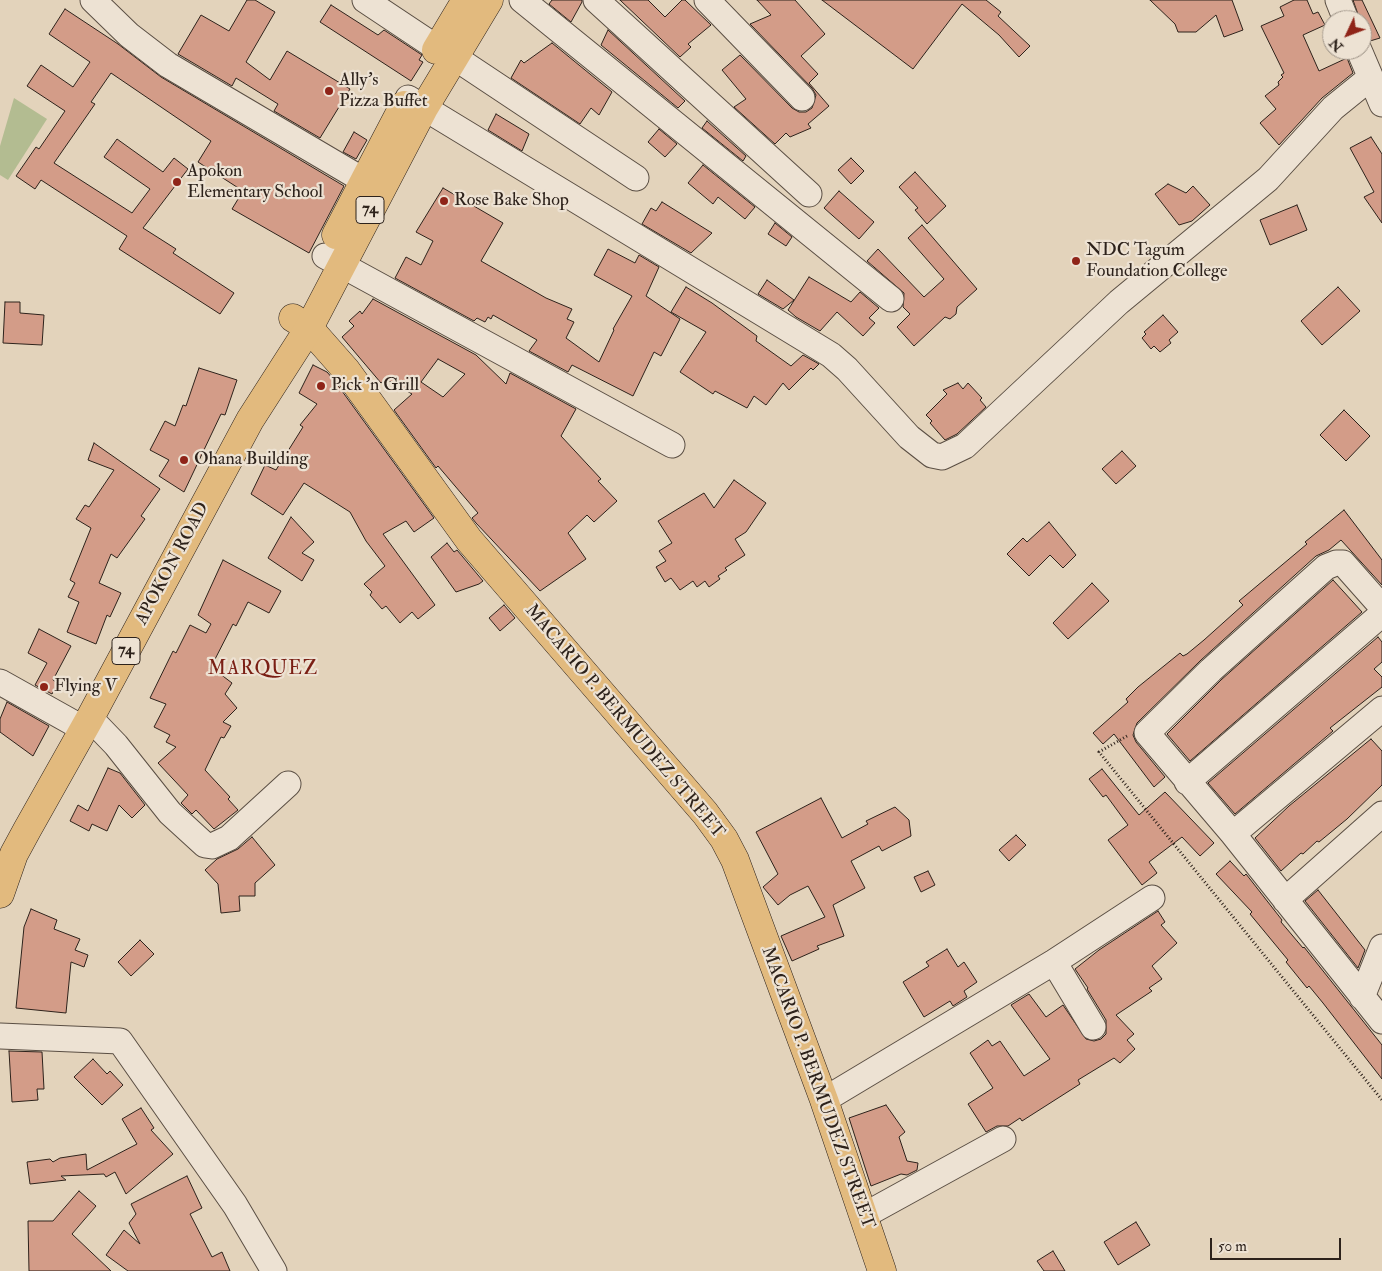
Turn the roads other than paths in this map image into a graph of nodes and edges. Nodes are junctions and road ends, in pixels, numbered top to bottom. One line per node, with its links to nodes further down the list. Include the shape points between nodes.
1 (93, 0): 15 (street, via 129,35 168,65)
2 (365, 0): 8 (street)
3 (466, 0): 8 (main road, APOKON ROAD / 74)
4 (488, 0): 8 (main road, APOKON ROAD / 74)
5 (522, 0): 18 (street)
6 (596, 0): 16 (street)
7 (707, 0): 11 (street)
8 (446, 53): 12 (main road, APOKON ROAD / 74); 14 (street)
9 (1363, 60): 10 (street)
10 (1370, 78): 12 (street, via 1333,108 1268,179 1125,296 965,446 942,457 932,455 909,437 831,355); 13 (street)
11 (802, 98)
12 (416, 103): 15 (main road, APOKON ROAD / 74); 17 (main road, APOKON ROAD / 74)
13 (1382, 104)
14 (636, 178)
15 (363, 180): 17 (main road, APOKON ROAD / 74)
16 (809, 194)
17 (333, 261): 19 (main road, APOKON ROAD / 74); 20 (street)
18 (891, 299)
19 (301, 323): 25 (main road, APOKON ROAD / 74); 39 (main road, MACARIO P. BERMUDEZ STREET, via 346,370 480,553 724,839 735,860)
20 (672, 445)
21 (1382, 607): 26 (street, via 1343,563 1336,563 1326,567 1211,670 1147,733)
22 (1382, 614): 26 (street)
23 (0, 682): 25 (street)
24 (1382, 709): 29 (street)
25 (87, 723): 27 (street, via 116,745 170,813 205,845 212,846 229,838); 30 (main road, APOKON ROAD / 74, via 27,830)
26 (1188, 782): 29 (street)
27 (288, 784)
28 (1382, 814): 32 (street)
29 (1233, 834): 32 (street)
30 (1, 884)
31 (1152, 898): 34 (street)
32 (1285, 900): 35 (street)
33 (1382, 947): 35 (street)
34 (1054, 962): 37 (street); 39 (street)
35 (1362, 997): 36 (street)
36 (1382, 1020)
37 (1093, 1027)
38 (0, 1036): 42 (street, via 120,1041 235,1205)
39 (824, 1100): 41 (main road, MACARIO P. BERMUDEZ STREET)
40 (1003, 1139): 41 (street)
41 (863, 1216): 43 (main road, MACARIO P. BERMUDEZ STREET)
42 (274, 1271)
43 (882, 1271)

